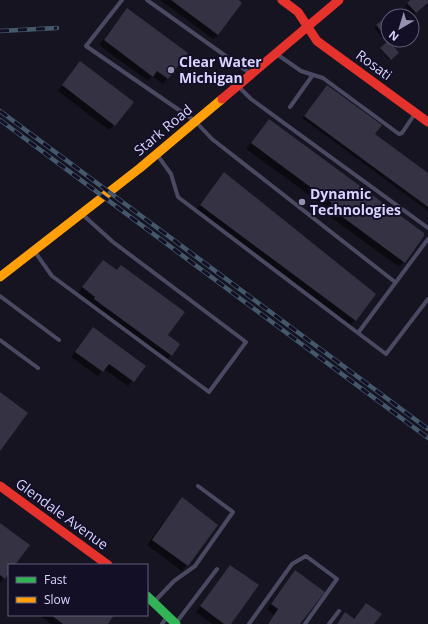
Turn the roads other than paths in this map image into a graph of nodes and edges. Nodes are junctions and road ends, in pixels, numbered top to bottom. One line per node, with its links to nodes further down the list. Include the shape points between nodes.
1 (122, 0): 12 (lane, via 86,46)
2 (148, 0): 7 (lane)
3 (282, 0): 5 (street, Rosati, via 298,12)
4 (339, 0): 5 (street, Stark Road)
5 (308, 26): 6 (street, Stark Road); 11 (street, Rosati, via 317,41)
6 (276, 53): 7 (street, Stark Road); 8 (lane, via 301,72)
7 (251, 74): 9 (street, Stark Road)
8 (312, 76): 10 (lane); 11 (lane, via 323,78 399,134)
9 (237, 86): 12 (street, Stark Road); 16 (lane, via 250,99)
10 (290, 107)
11 (416, 113): 13 (street, Rosati)
12 (195, 121): 14 (street, Stark Road); 20 (lane, via 212,139)
13 (428, 122)
14 (156, 154): 15 (street, Stark Road); 23 (lane, via 171,174 178,197)
15 (82, 213): 18 (street, Stark Road); 18 (lane, via 113,242 246,342 209,392 52,276)
16 (428, 228)
17 (428, 239): 20 (lane)
18 (34, 250): 19 (street, Stark Road)
19 (0, 276)
20 (395, 282): 23 (lane)
21 (0, 296): 25 (lane)
22 (428, 299): 23 (lane, via 386,354)
23 (358, 333)
24 (0, 340): 26 (lane)
25 (59, 340)
26 (38, 368)
27 (0, 486): 29 (street, Glendale Avenue)
28 (198, 486): 32 (lane, via 233,512 195,566 174,581)
29 (107, 564)
30 (217, 569): 36 (lane)
31 (148, 597): 32 (street)
32 (154, 603): 34 (street)
33 (339, 611): 39 (lane)
34 (168, 616): 35 (lane); 36 (street)
35 (162, 624)
36 (176, 624)
37 (249, 624): 38 (lane, via 292,564 306,556 337,579)
38 (305, 624)
39 (329, 624)

